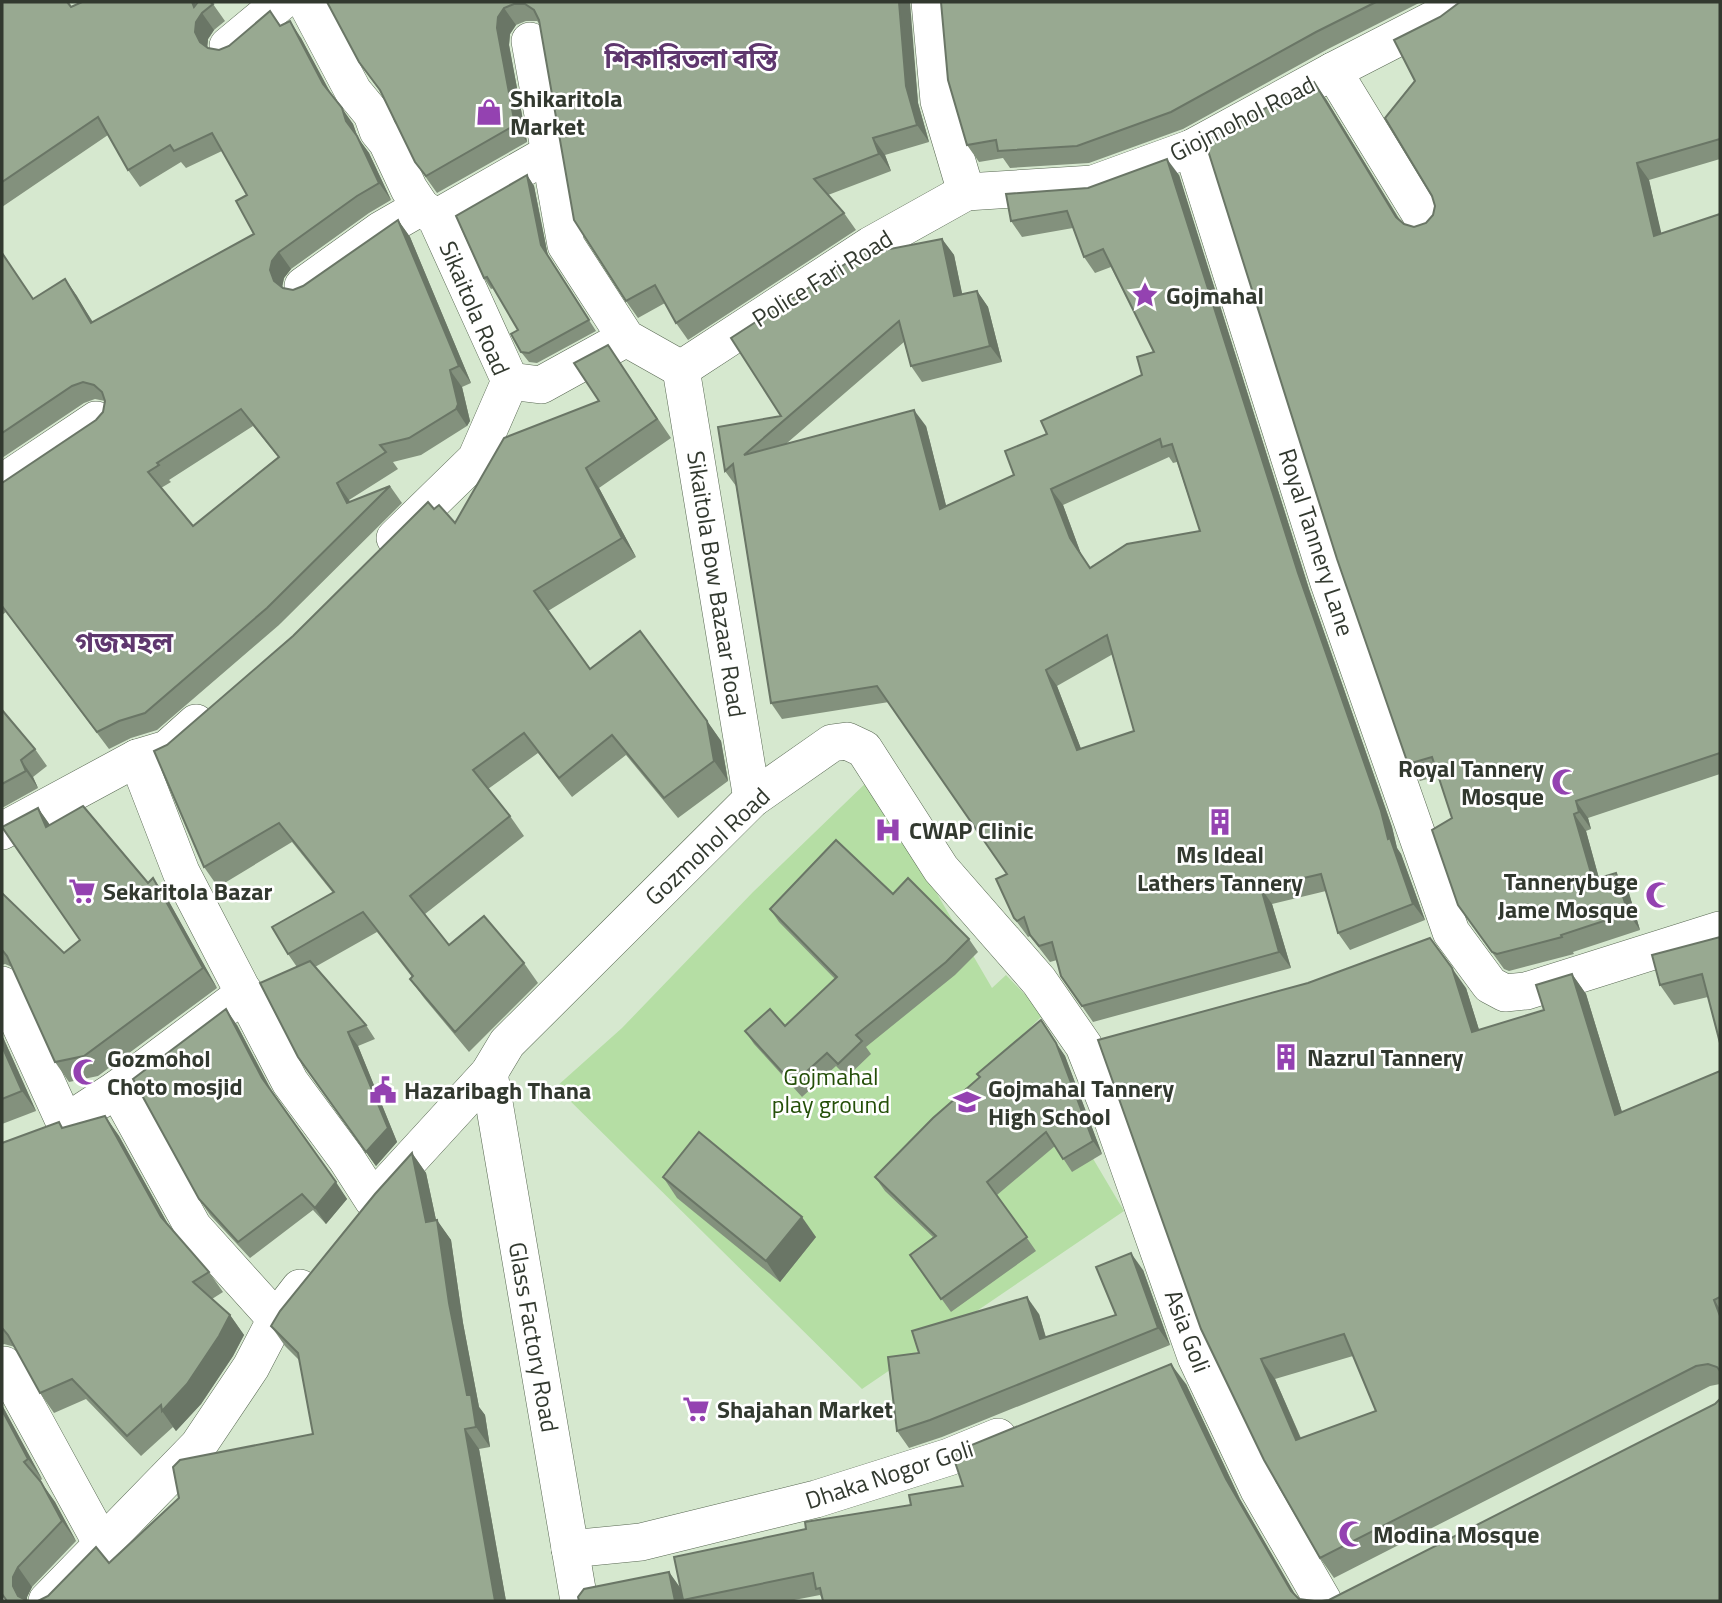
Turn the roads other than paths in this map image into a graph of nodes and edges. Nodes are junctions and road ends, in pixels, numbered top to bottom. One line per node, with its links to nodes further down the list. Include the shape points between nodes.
1 (281, 2): 6 (street)
2 (306, 2): 11 (street, Sikaitola Road, via 353,91 372,114 409,189)
3 (930, 2): 10 (street, via 939,101)
4 (1446, 6): 7 (street, Giojmohol Road)
5 (530, 41): 9 (street)
6 (228, 46)
7 (1332, 71): 8 (street, Giojmohol Road); 12 (street)
8 (1192, 148): 10 (street, Giojmohol Road, via 1093,184); 25 (street, Royal Tannery Lane, via 1329,583)
9 (550, 153): 11 (street); 14 (street, via 566,246)
10 (966, 192): 15 (street, Police Fari Road, via 871,245)
11 (429, 212): 13 (street, via 381,230); 16 (street, Sikaitola Road)
12 (1426, 223)
13 (303, 286)
14 (626, 338): 15 (street); 16 (street, via 541,385)
15 (681, 369): 22 (street, Sikaitola Bow Bazaar Road)
16 (510, 381): 19 (street, Sikaitola Road, via 476,459)
17 (96, 420): 18 (street)
18 (2, 483)
19 (368, 565)
20 (219, 703): 21 (street, via 167,748)
21 (137, 758): 23 (street); 28 (street, via 181,873)
22 (752, 799): 29 (street, Gozmohol Road, via 832,743 847,741 864,749 941,869); 30 (street, Gozmohol Road, via 507,1043)
23 (2, 831)
24 (1720, 930): 25 (street, Royal Tannery Lane, via 1527,991 1505,993 1490,985)
25 (1451, 932): 26 (street)
26 (1417, 948)
27 (2, 985): 31 (street, via 52,1128)
28 (245, 993): 30 (street, Gozmohol Road, via 290,1082 346,1158 364,1210); 31 (street)
29 (1098, 1042): 40 (street, Asia Goli, via 1107,1104 1183,1362)
30 (489, 1073): 37 (street, Glass Factory Road)
31 (117, 1089): 33 (street, via 193,1227)
32 (322, 1262): 33 (street)
33 (275, 1319): 36 (street, via 251,1367 198,1446)
34 (4, 1365): 36 (street)
35 (1027, 1425): 37 (street, Dhaka Nogor Goli, via 950,1457 816,1499 641,1542)
36 (102, 1544): 38 (street)
37 (570, 1549): 39 (street, Glass Factory Road)
38 (47, 1601)
39 (579, 1601)
40 (1323, 1601)

